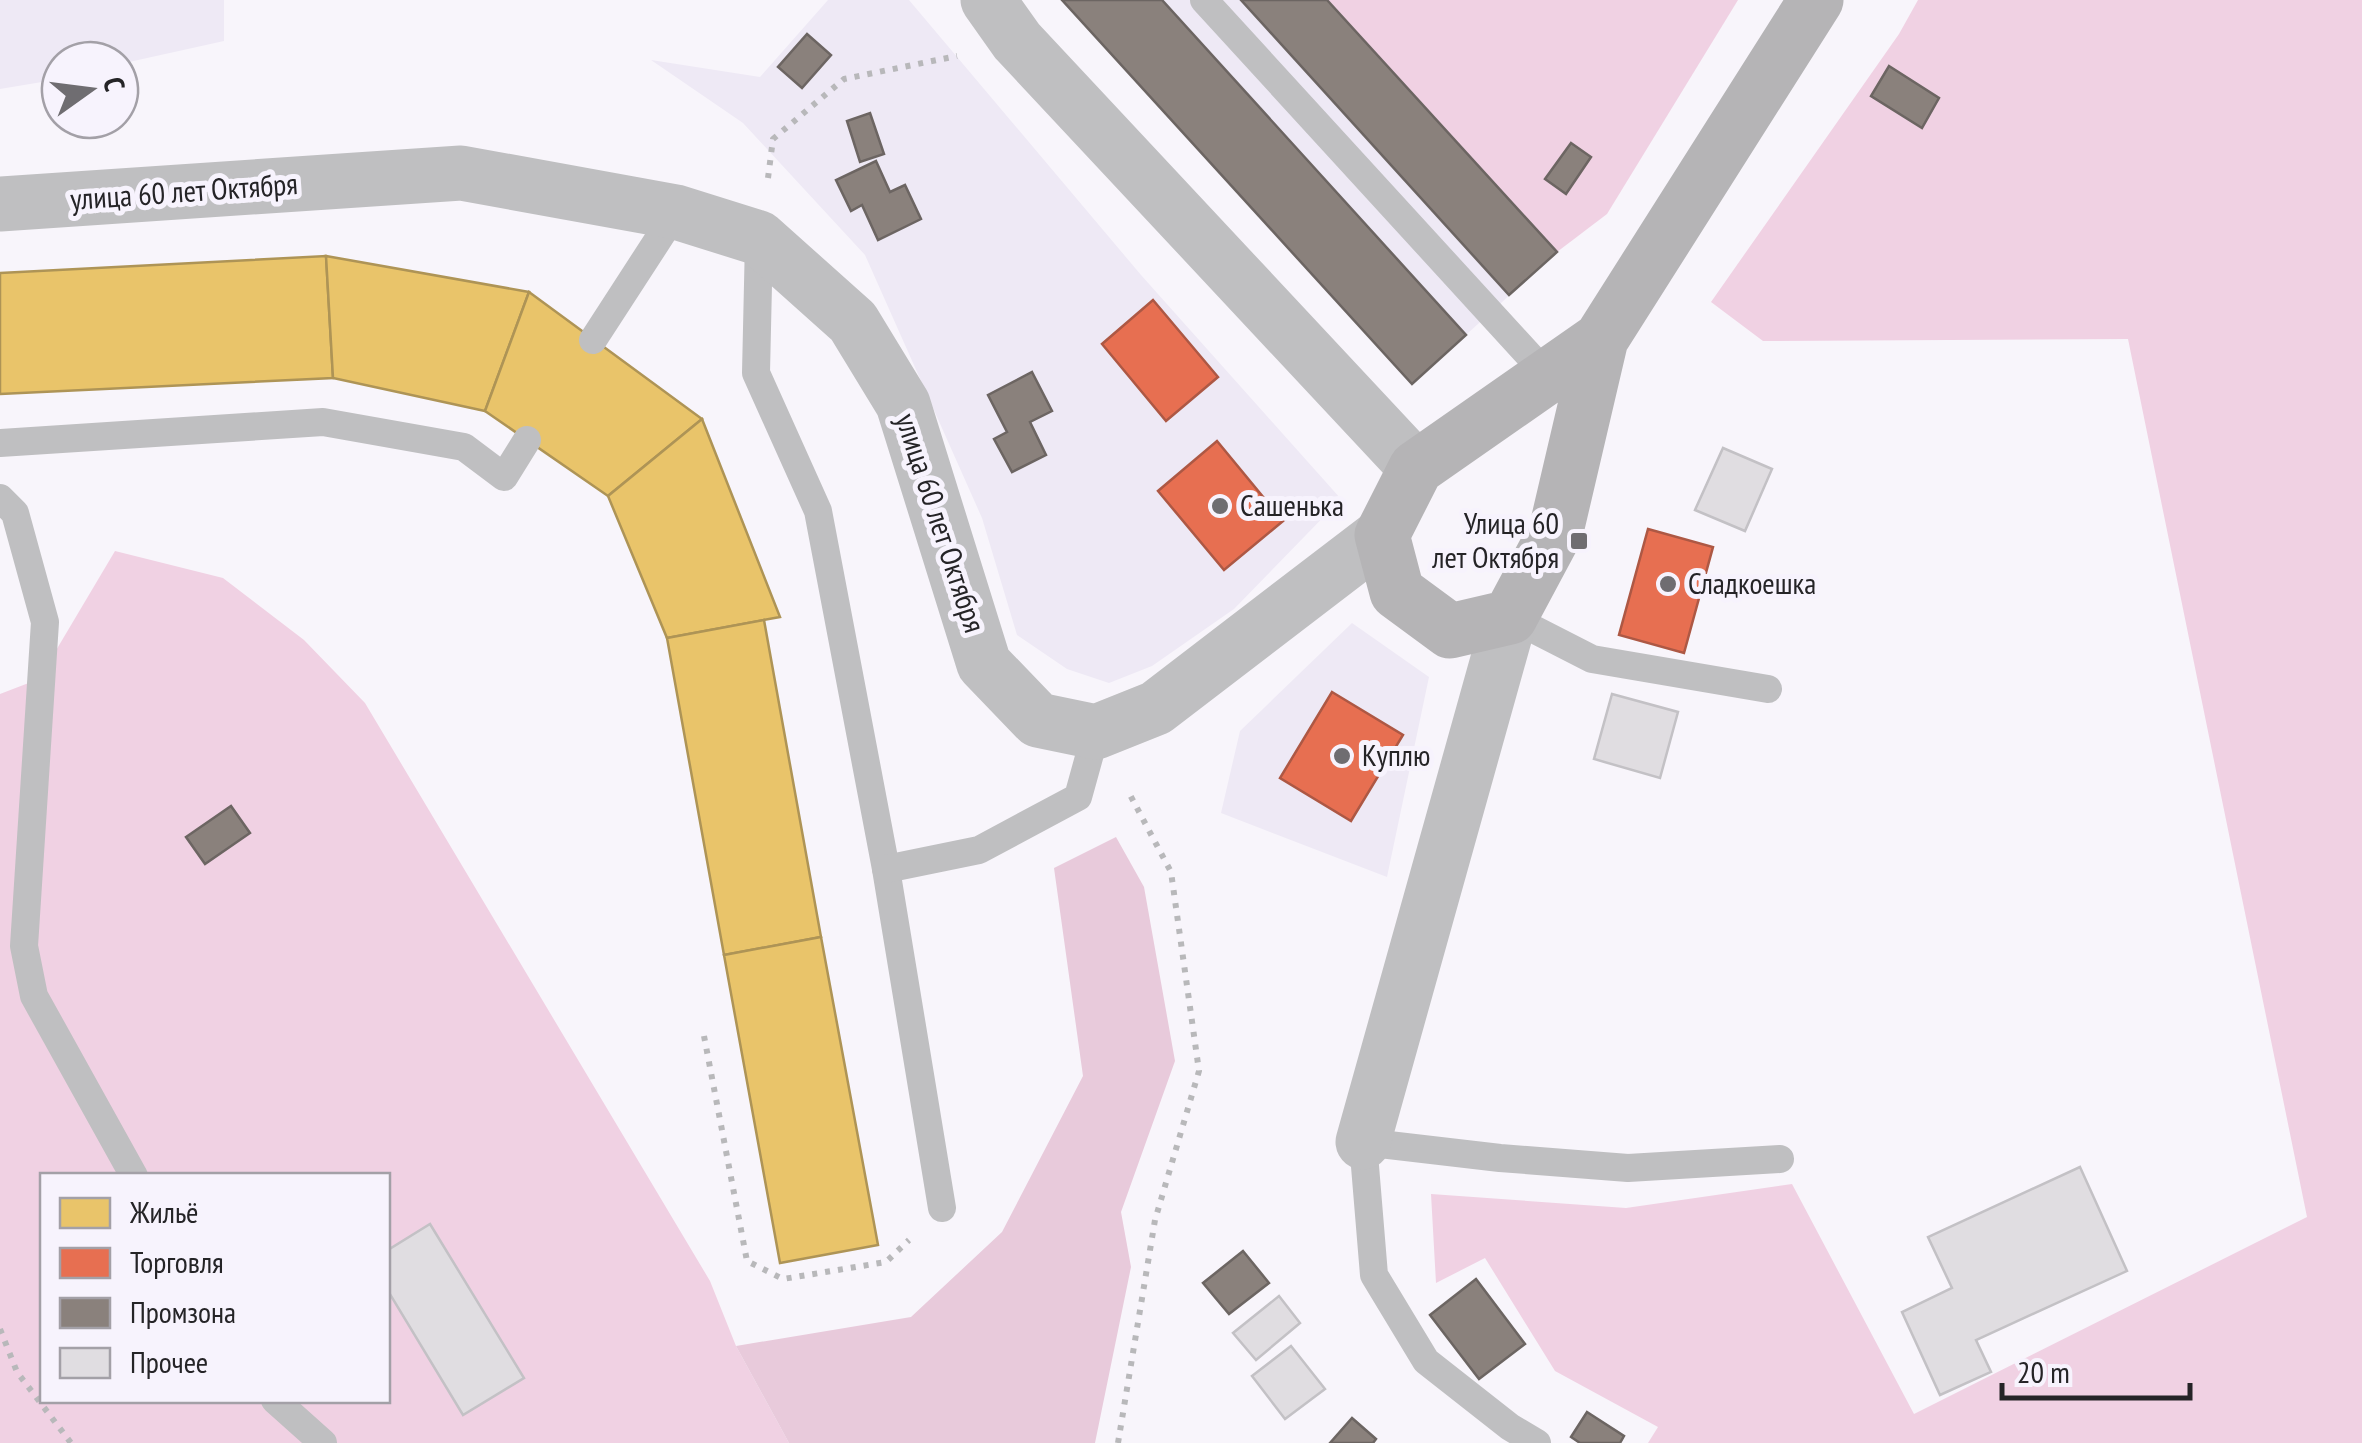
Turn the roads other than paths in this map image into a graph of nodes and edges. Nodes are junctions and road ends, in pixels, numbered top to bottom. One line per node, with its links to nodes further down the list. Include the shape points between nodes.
1 (988, 0): 12 (street, via 1017,42)
2 (1204, 0): 9 (lane)
3 (1816, 0): 8 (street)
4 (0, 204): 5 (street, улица 60 лет Октября, via 460,174)
5 (676, 212): 6 (street, улица 60 лет Октября); 7 (lane)
6 (760, 238): 17 (street, улица 60 лет Октября, via 852,322 903,404 984,664 1038,720); 18 (lane, via 756,372 818,511)
7 (593, 340)
8 (1601, 340): 9 (street); 15 (street, via 1556,531)
9 (1548, 376): 12 (street)
10 (527, 440): 11 (lane, via 504,477 464,447 323,422)
11 (0, 443)
12 (1416, 468): 14 (street)
13 (0, 498): 21 (lane, via 14,513 45,622 24,946 34,996)
14 (1382, 535): 15 (street, via 1396,592 1450,630); 17 (street, via 1156,708)
15 (1510, 616): 16 (lane, via 1592,659); 19 (street)
16 (1768, 689)
17 (1096, 732): 18 (lane, via 1078,796 979,850)
18 (886, 869): 22 (lane)
19 (1364, 1142): 20 (lane, via 1628,1168); 25 (lane, via 1374,1275 1426,1361)
20 (1780, 1159)
21 (132, 1173)
22 (942, 1208)
23 (278, 1403): 24 (lane)
24 (323, 1443)
25 (1537, 1443)

